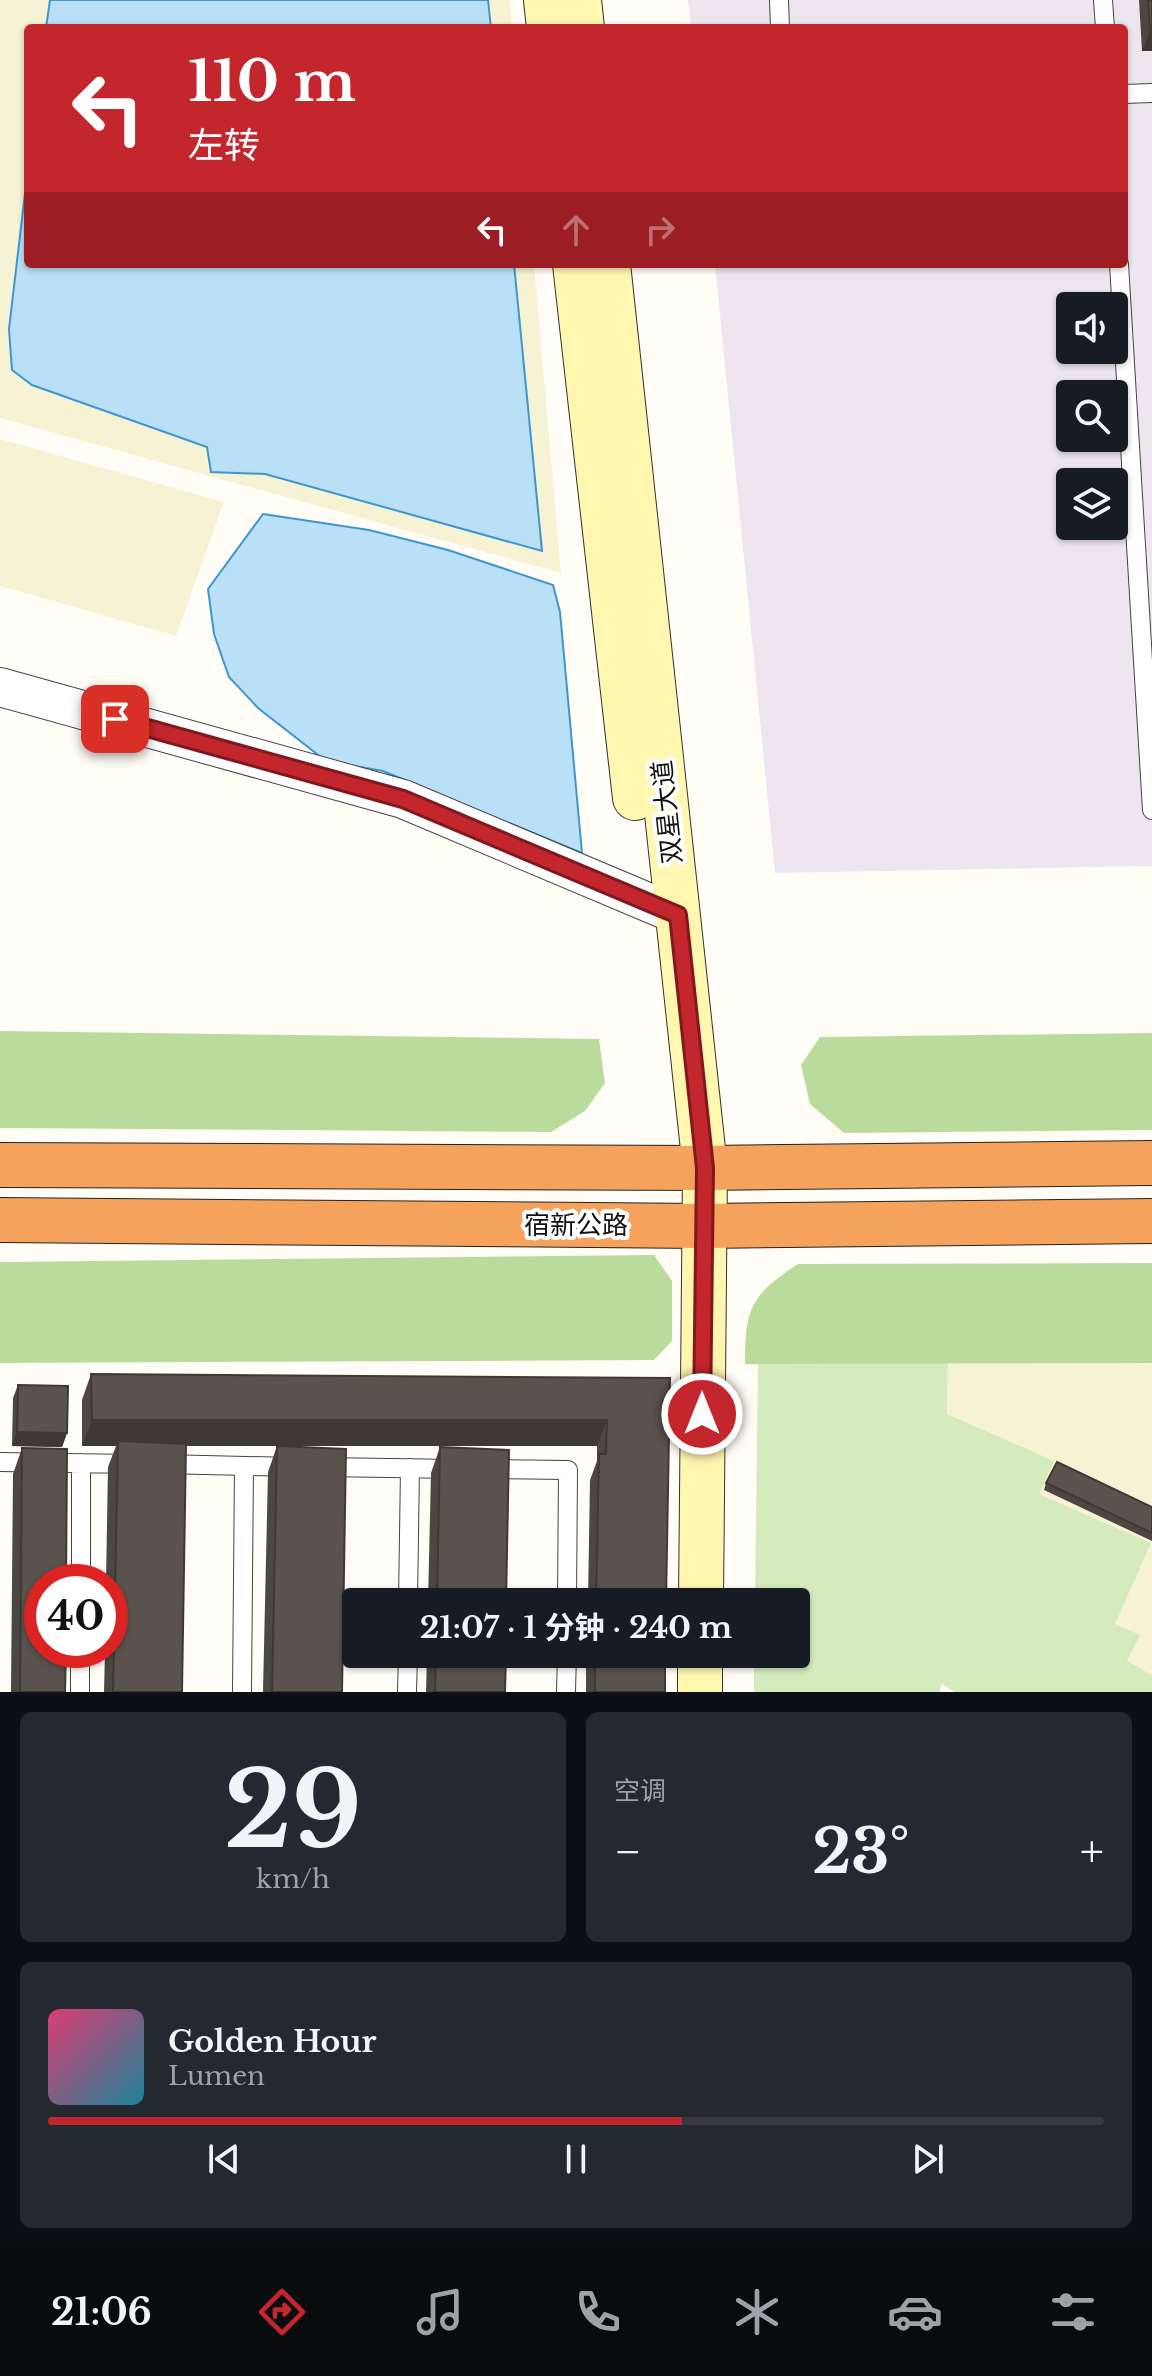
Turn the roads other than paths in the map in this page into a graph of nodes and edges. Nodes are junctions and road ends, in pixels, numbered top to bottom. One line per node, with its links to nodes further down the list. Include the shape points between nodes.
1 (546, 0): 5 (street)
2 (579, 0): 6 (street)
3 (779, 0): 7 (lane)
4 (1103, 0): 8 (lane)
5 (549, 24)
6 (582, 24)
7 (780, 24)
8 (1105, 24)
9 (1152, 93): 10 (lane)
10 (1128, 94)
11 (576, 268): 16 (street, 双星大道)
12 (608, 268): 16 (street, 双星大道)
13 (1119, 268): 15 (lane)
14 (0, 687): 16 (street, via 403,799)
15 (1152, 810)
16 (662, 908): 19 (street, 双星大道)
17 (1152, 1163): 19 (highway)
18 (0, 1165): 19 (highway)
19 (691, 1168): 22 (street, 双星大道)
20 (0, 1220): 22 (highway, 宿新公路)
21 (1152, 1221): 22 (highway, 宿新公路)
22 (688, 1226): 30 (street, 双星大道)
23 (0, 1462): 24 (lane)
24 (81, 1463): 25 (lane); 27 (lane)
25 (244, 1466): 26 (lane); 36 (lane)
26 (410, 1468): 28 (lane); 29 (lane, via 568,1470)
27 (81, 1564)
28 (408, 1588)
29 (567, 1588)
30 (701, 1588)
31 (80, 1668): 35 (lane)
32 (408, 1668): 37 (lane)
33 (567, 1668): 38 (lane)
34 (700, 1668): 39 (street)
35 (80, 1692)
36 (242, 1692)
37 (407, 1692)
38 (566, 1692)
39 (700, 1692)

